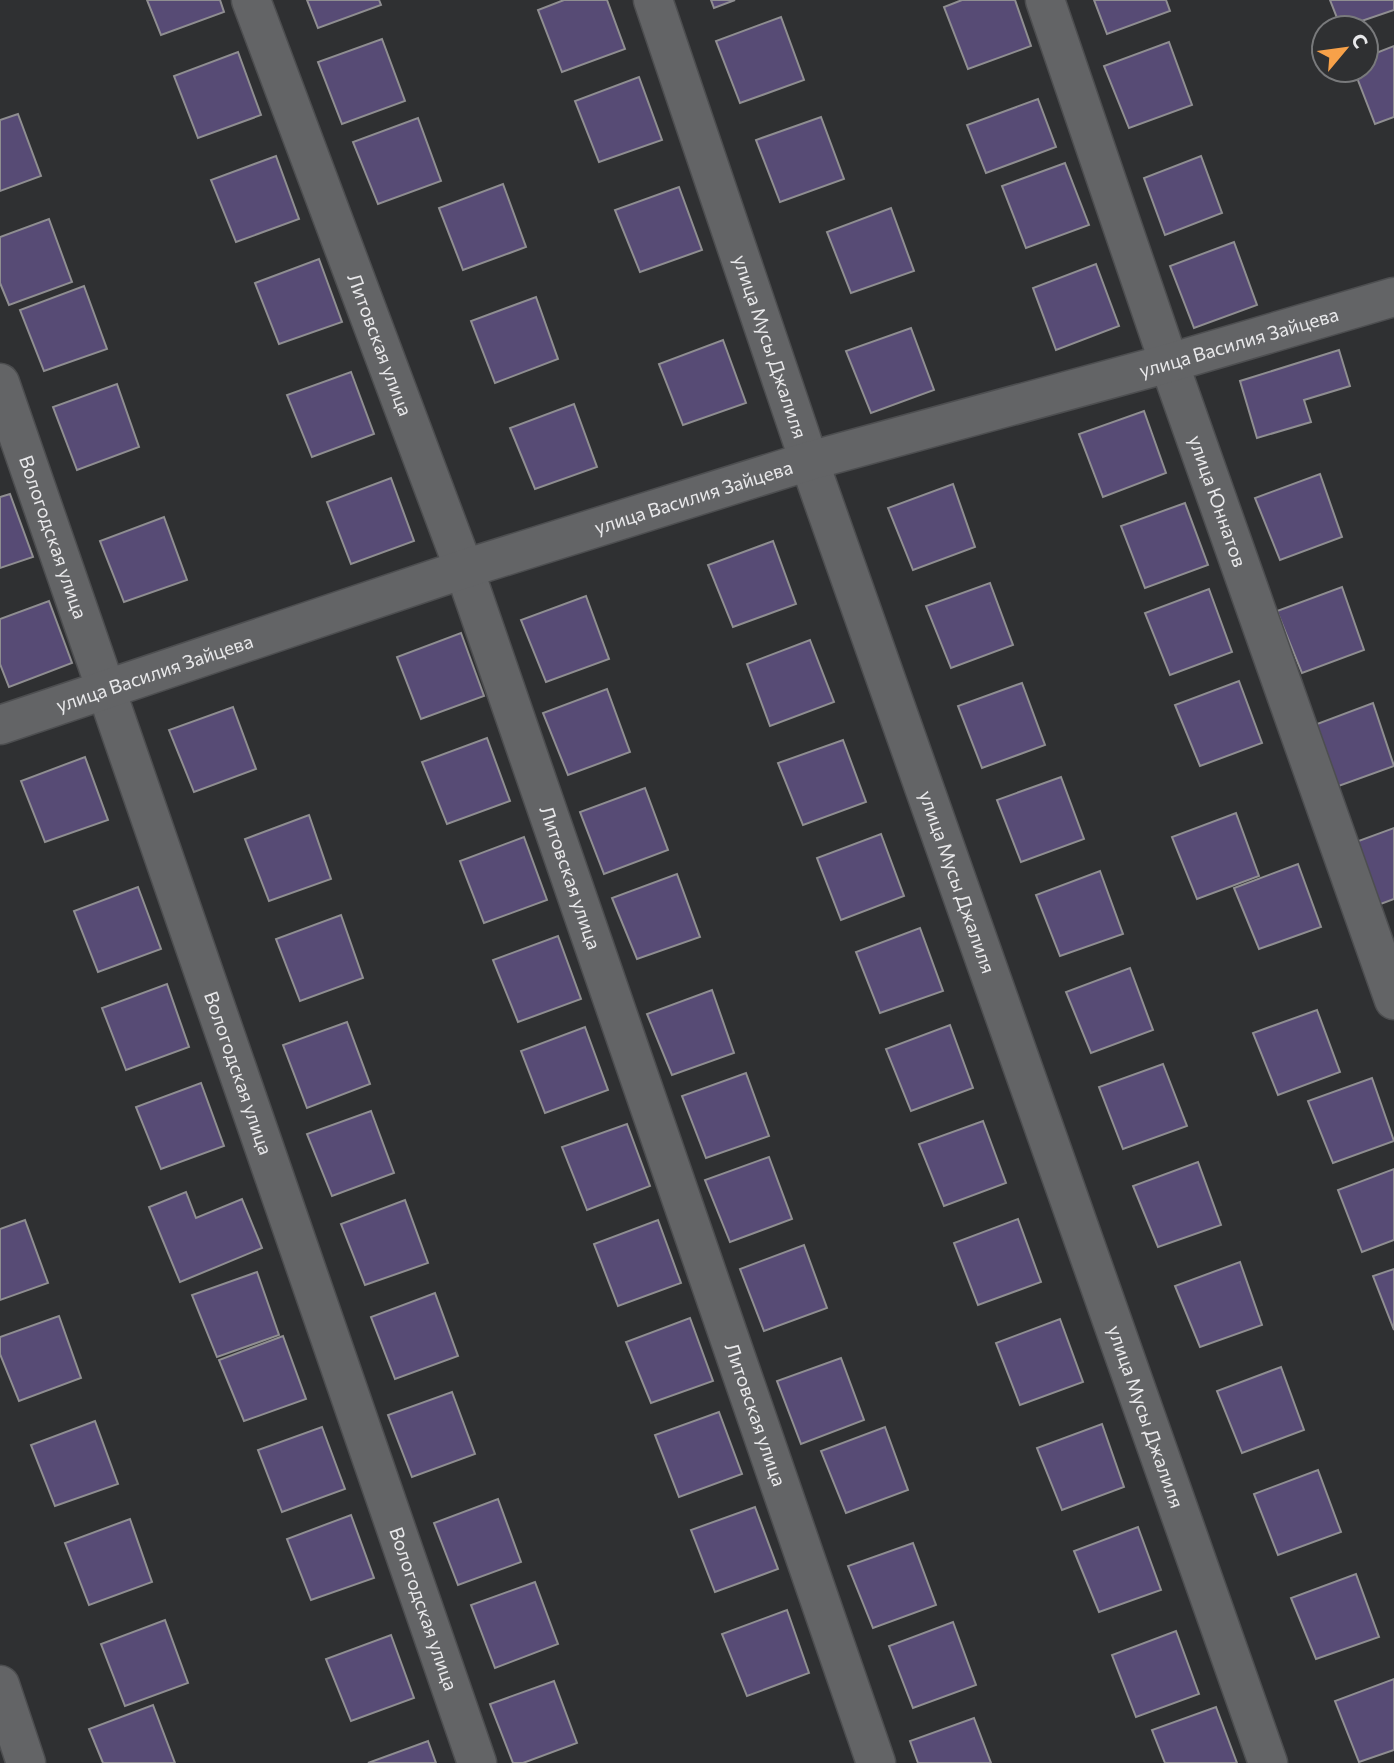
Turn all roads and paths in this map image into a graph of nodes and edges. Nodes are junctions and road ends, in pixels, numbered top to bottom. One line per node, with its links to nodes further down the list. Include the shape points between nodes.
1 (251, 0): 8 (street, Литовская улица)
2 (653, 0): 7 (street, улица Мусы Джалиля)
3 (1045, 0): 5 (street, улица Юннатов)
4 (1394, 297): 5 (street, улица Василия Зайцева)
5 (1168, 363): 7 (street, улица Василия Зайцева); 11 (street, улица Юннатов)
6 (0, 383): 9 (street, Вологодская улица)
7 (809, 461): 8 (street, улица Василия Зайцева); 16 (street, улица Мусы Джалиля)
8 (464, 569): 9 (street, улица Василия Зайцева); 15 (street, Литовская улица)
9 (107, 689): 10 (street, улица Василия Зайцева); 14 (street, Вологодская улица)
10 (0, 725)
11 (1394, 1000)
12 (0, 1685): 13 (street)
13 (26, 1763)
14 (477, 1763)
15 (876, 1763)
16 (1268, 1763)

